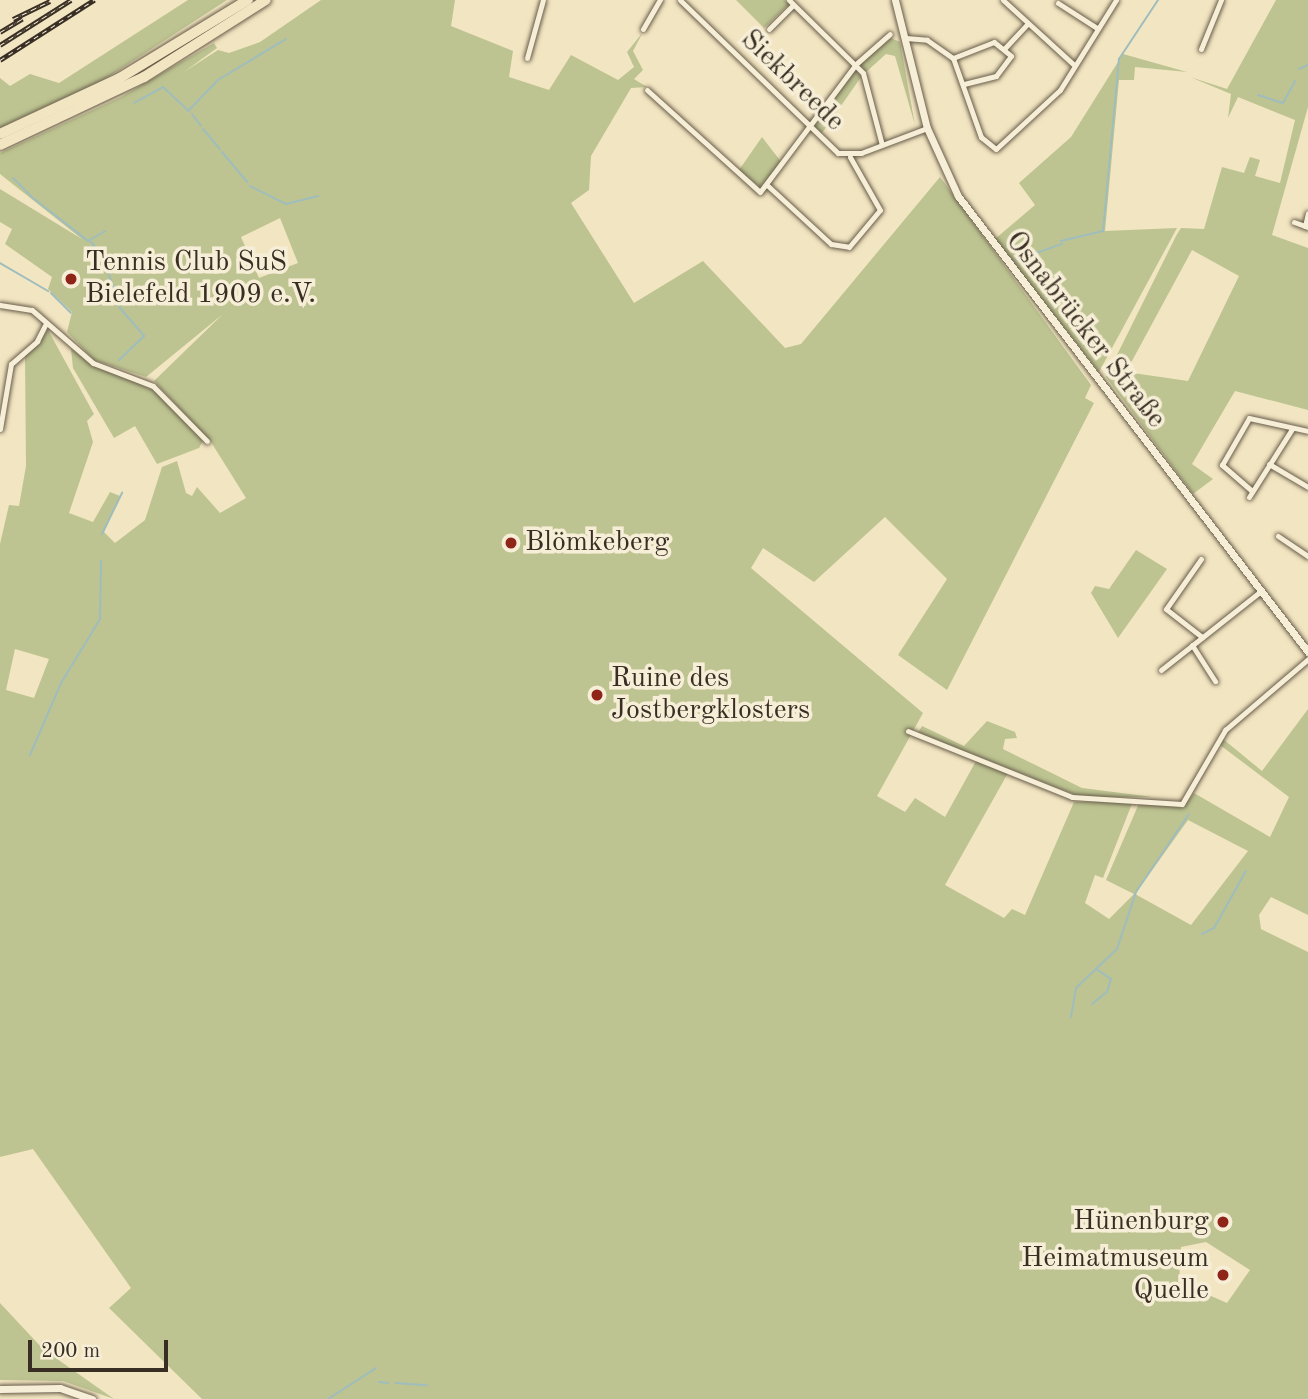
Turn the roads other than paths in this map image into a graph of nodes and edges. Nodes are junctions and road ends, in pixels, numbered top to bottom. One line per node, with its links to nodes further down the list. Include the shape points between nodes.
1 (243, 0): 28 (highway, via 120,78)
2 (266, 0): 29 (highway, via 144,77)
3 (543, 0): 20 (street)
4 (660, 0): 14 (street)
5 (680, 0): 27 (street, Siekbreede)
6 (895, 0): 17 (main road, Osnabrücker Straße)
7 (1003, 0): 12 (street)
8 (1116, 0): 13 (street)
9 (1221, 0): 19 (street)
10 (791, 2): 15 (street); 22 (street)
11 (1058, 3): 13 (street)
12 (1026, 25): 18 (street); 23 (street)
13 (1097, 28): 23 (street)
14 (643, 29)
15 (769, 29)
16 (890, 34): 22 (street)
17 (906, 38): 21 (street, via 927,40); 26 (main road, Osnabrücker Straße)
18 (1004, 49): 21 (street, via 994,41); 24 (street, via 1011,61 999,74)
19 (1201, 49)
20 (527, 58)
21 (953, 58): 24 (street)
22 (856, 64): 27 (street); 30 (street, via 870,92)
23 (1073, 64): 24 (street, via 1073,73 1043,109 996,149 981,137)
24 (964, 84)
25 (647, 90): 32 (street, via 676,110 754,190)
26 (927, 128): 30 (street, Siekbreede); 47 (main road, Osnabrücker Straße, via 950,182 983,232)
27 (809, 130): 31 (street, Siekbreede); 32 (street)
28 (0, 134)
29 (0, 145)
30 (882, 145): 31 (street, Siekbreede)
31 (850, 157): 32 (street, Siekbreede, via 880,210 857,241 836,247)
32 (767, 185)
33 (1308, 213): 35 (street)
34 (1294, 222): 35 (street)
35 (1306, 226)
36 (0, 305): 37 (street, via 30,309)
37 (46, 323): 38 (street, via 37,341 11,364); 41 (street, via 93,363 160,391)
38 (0, 429)
39 (1292, 429): 40 (street); 42 (street); 42 (street, via 1249,418 1222,465 1250,494)
40 (1308, 431)
41 (207, 441)
42 (1269, 464): 43 (street)
43 (1308, 487)
44 (1278, 536): 45 (street)
45 (1308, 556)
46 (1200, 559): 48 (street, via 1166,609)
47 (1261, 591): 48 (street); 50 (main road, Osnabrücker Straße)
48 (1202, 637): 49 (street)
49 (1192, 645): 52 (street); 53 (street)
50 (1308, 652)
51 (1308, 659): 54 (street, via 1225,730 1182,804 1072,797)
52 (1161, 670)
53 (1215, 681)
54 (908, 731)
55 (0, 1389): 56 (main road, via 60,1388)
56 (92, 1399)

